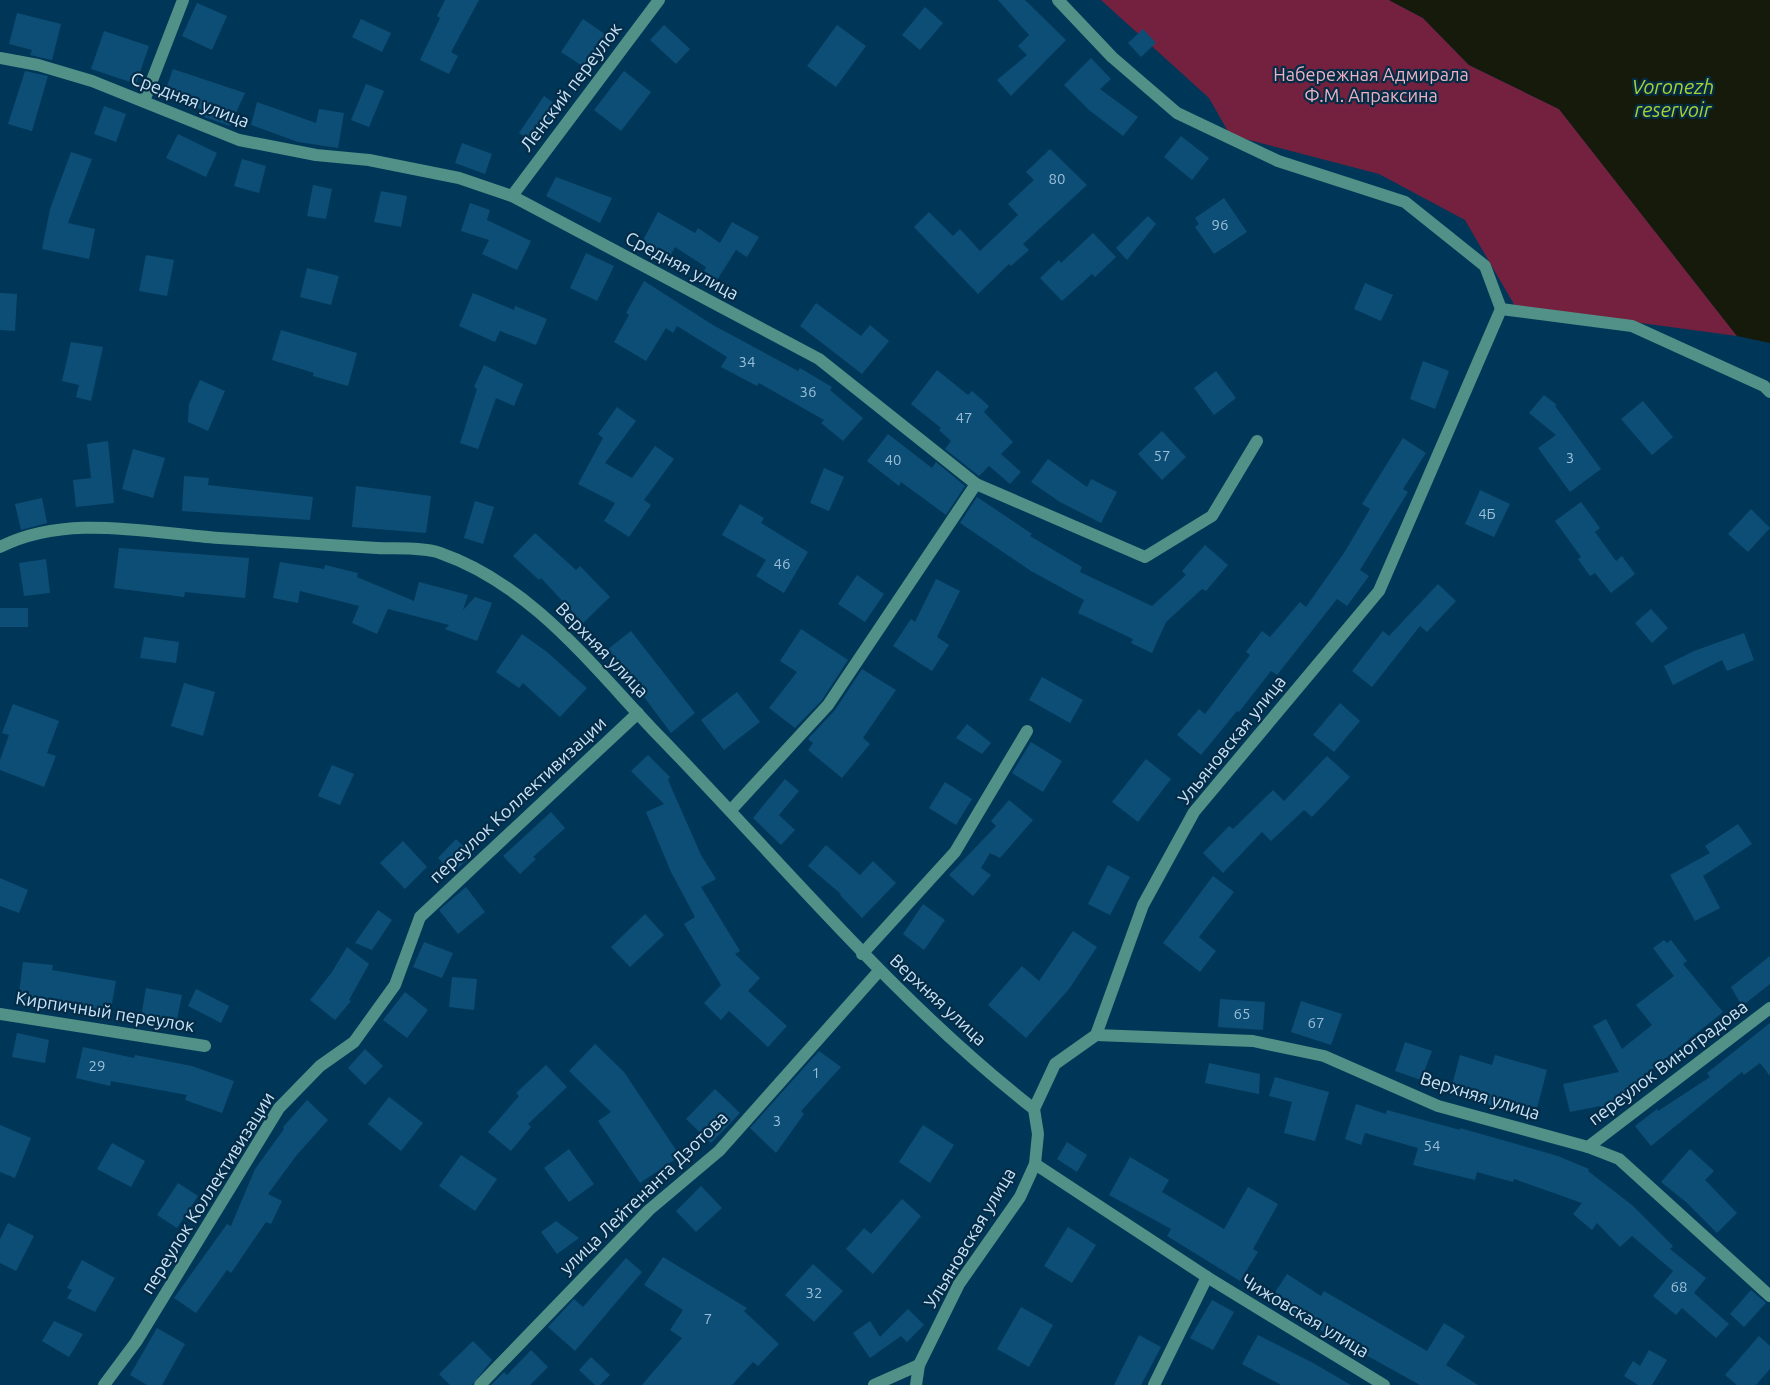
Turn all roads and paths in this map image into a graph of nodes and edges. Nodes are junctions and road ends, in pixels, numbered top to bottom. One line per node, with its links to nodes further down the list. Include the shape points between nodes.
1 (183, 0): 5 (street)
2 (659, 0): 6 (street, Ленский переулок)
3 (1058, 0): 7 (street, via 1112,57 1178,113 1278,161 1405,202 1485,266)
4 (0, 58): 5 (street, Средняя улица, via 92,81)
5 (144, 102): 6 (street, Средняя улица, via 239,140 459,178)
6 (512, 196): 10 (street, Средняя улица, via 819,359)
7 (1501, 309): 8 (street, via 1632,326); 19 (street, Ульяновская улица, via 1378,591 1194,812 1143,905)
8 (1770, 392)
9 (1257, 441): 10 (street, Средняя улица, via 1212,516 1145,557)
10 (976, 484): 14 (street, via 828,705)
11 (0, 547): 12 (street, Верхняя улица, via 52,531 120,528 184,536 437,552 476,569 533,604)
12 (638, 713): 14 (street, Верхняя улица); 27 (street, переулок Коллективизации, via 420,917 394,985 354,1042 320,1066 279,1108 136,1342)
13 (1027, 731): 15 (street, via 955,852)
14 (731, 810): 15 (street, Верхняя улица)
15 (862, 954): 16 (street, Верхняя улица)
16 (879, 971): 21 (street, Верхняя улица); 28 (street, улица Лейтенанта Дзотова, via 719,1150 649,1210)
17 (1770, 1008): 22 (street, переулок Виноградова)
18 (0, 1014): 20 (street, Кирпичный переулок)
19 (1096, 1035): 21 (street, via 1055,1065); 22 (street, Верхняя улица, via 1253,1041 1324,1056 1438,1106)
20 (205, 1046)
21 (1034, 1109): 23 (street, Ульяновская улица, via 1038,1134)
22 (1588, 1147): 25 (street, Верхняя улица, via 1619,1159)
23 (1035, 1164): 24 (street, Чижовская улица); 26 (street, Ульяновская улица, via 1020,1197 959,1284)
24 (1207, 1277): 31 (street); 32 (street, Чижовская улица)
25 (1770, 1296)
26 (919, 1365): 29 (street); 30 (street, Ульяновская улица)
27 (104, 1385)
28 (480, 1385)
29 (874, 1385)
30 (916, 1385)
31 (1154, 1385)
32 (1384, 1385)

